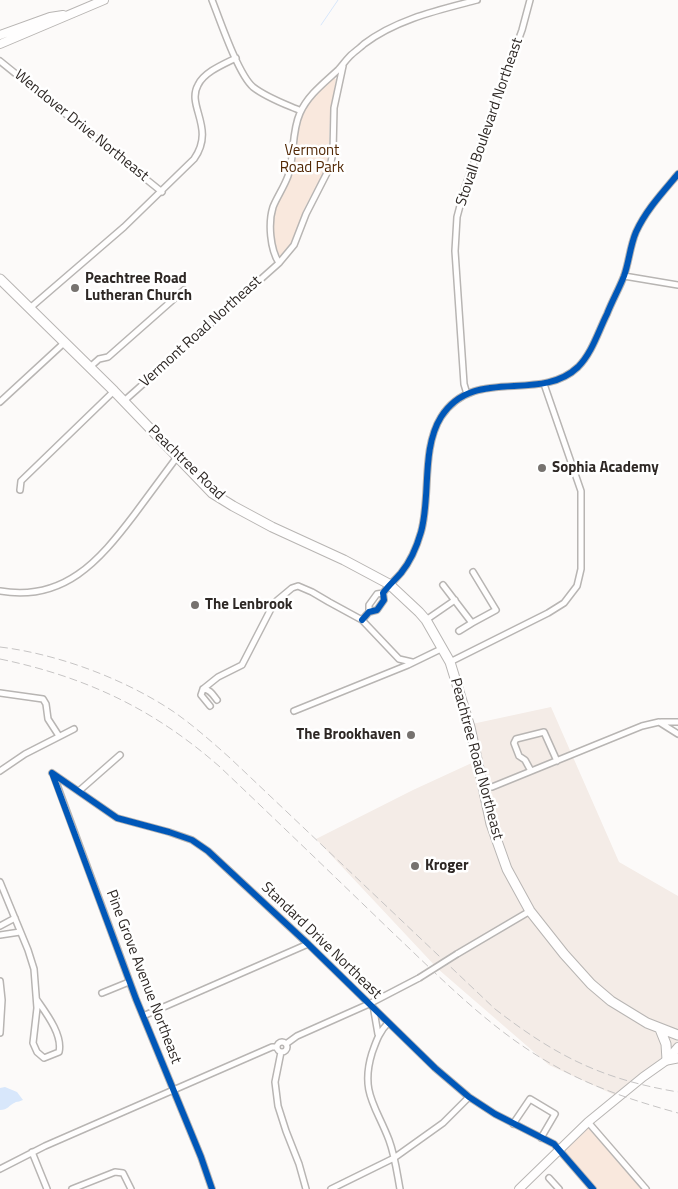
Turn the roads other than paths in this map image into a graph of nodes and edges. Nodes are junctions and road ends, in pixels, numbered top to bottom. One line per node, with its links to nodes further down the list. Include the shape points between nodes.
1 (104, 0): 5 (main road)
2 (212, 0): 8 (street)
3 (477, 0): 10 (street, via 420,16 384,31 350,56)
4 (530, 0): 24 (street, Stovall Boulevard Northeast, via 457,217 455,251)
5 (67, 14): 6 (main road); 7 (main road)
6 (0, 35)
7 (0, 44)
8 (236, 58): 11 (street, via 253,87); 13 (street, via 198,84 195,95 203,131 202,146 194,160)
9 (0, 61): 13 (street, Wendover Drive Northeast)
10 (343, 66): 11 (street, via 314,92); 14 (street, Vermont Road Northeast, via 334,108 330,167 294,245)
11 (301, 111): 14 (street, via 290,170 271,216 273,246)
12 (678, 174): 15 (street, via 642,222)
13 (162, 192): 19 (street)
14 (279, 263): 25 (street, Vermont Road Northeast)
15 (624, 276): 17 (street); 22 (street, via 585,359 567,375)
16 (0, 279): 19 (highway, Peachtree Road)
17 (678, 285)
18 (184, 290): 21 (street, via 108,357 99,359)
19 (30, 308): 20 (highway, Peachtree Road)
20 (65, 342): 21 (highway, Peachtree Road); 26 (street)
21 (90, 367): 23 (highway, Peachtree Road)
22 (544, 384): 24 (street, via 488,387); 42 (street, via 581,491 581,569 577,586 564,603 548,613)
23 (114, 391): 25 (highway, Peachtree Road); 28 (street, via 21,481)
24 (467, 394): 30 (street, via 448,408 436,428 421,532 409,560)
25 (124, 401): 27 (highway, Peachtree Road)
26 (0, 402)
27 (177, 457): 30 (highway, Peachtree Road, via 212,492 233,506); 32 (street, via 125,526 88,568 52,587 21,592)
28 (20, 490)
29 (474, 572): 38 (street, via 496,610)
30 (390, 584): 33 (street); 37 (highway, Peachtree Road)
31 (444, 585): 34 (street)
32 (0, 591)
33 (384, 593): 35 (street, via 384,600 377,610); 35 (street, via 376,594 369,605)
34 (455, 600): 37 (street); 38 (street)
35 (369, 612): 36 (street)
36 (362, 620): 41 (street, via 399,659); 43 (street, via 312,592 298,586 292,588 274,603 242,665)
37 (426, 620): 40 (highway, Peachtree Road Northeast)
38 (472, 623): 39 (street)
39 (459, 631)
40 (443, 648): 41 (street); 42 (highway, Peachtree Road Northeast)
41 (412, 662): 45 (street)
42 (450, 662): 56 (highway, Peachtree Road Northeast, via 470,727)
43 (203, 688): 43 (street, via 201,695 208,704 215,698)
44 (0, 693): 50 (street, via 43,699 48,719)
45 (294, 711)
46 (658, 722): 47 (street); 49 (street); 52 (street)
47 (678, 722)
48 (74, 728): 50 (street)
49 (678, 734)
50 (59, 736): 53 (street)
51 (120, 755): 57 (street)
52 (557, 761): 54 (street); 54 (street, via 544,732 516,739 514,744 519,756)
53 (0, 771)
54 (531, 771): 56 (street)
55 (52, 773): 57 (street, Standard Drive Northeast); 66 (street, Pine Grove Avenue Northeast)
56 (483, 788): 59 (highway, Peachtree Road Northeast, via 502,857)
57 (79, 791): 64 (street, Standard Drive Northeast, via 117,818 192,840)
58 (0, 882): 60 (street)
59 (530, 911): 69 (street, bridge); 73 (highway, Peachtree Road Northeast, via 591,984 620,1008)
60 (15, 918): 61 (street); 62 (street)
61 (0, 926)
62 (20, 932): 63 (street); 68 (street, via 34,969)
63 (0, 935)
64 (308, 944): 69 (street, Standard Drive Northeast); 71 (street)
65 (0, 981): 74 (street)
66 (129, 982): 67 (street); 71 (street, Pine Grove Avenue Northeast)
67 (102, 993)
68 (36, 1000): 68 (street, via 33,1043 44,1058 59,1052 61,1044)
69 (369, 1004): 70 (street, Standard Drive Northeast); 77 (street)
70 (374, 1010): 72 (street, Standard Drive Northeast); 75 (street)
71 (143, 1016): 83 (street, Pine Grove Avenue Northeast)
72 (388, 1023): 75 (street); 84 (street, Standard Drive Northeast)
73 (660, 1029): 76 (highway, Peachtree Road Northeast); 82 (highway, via 666,1044)
74 (0, 1032)
75 (378, 1035): 90 (street, via 367,1073 367,1086)
76 (678, 1035)
77 (286, 1044): 78 (street, via 281,1042); 80 (street, via 286,1050)
78 (276, 1047): 80 (street); 83 (street)
79 (678, 1047): 82 (main road)
80 (281, 1052): 97 (street, via 275,1082 278,1106)
81 (678, 1058): 82 (highway)
82 (667, 1060): 85 (main road)
83 (174, 1090): 89 (street); 96 (street, Pine Grove Avenue Northeast)
84 (469, 1097): 86 (street, Standard Drive Northeast); 90 (street, via 443,1123)
85 (588, 1122): 88 (main road); 103 (street)
86 (513, 1124): 87 (street, Standard Drive Northeast); 87 (street, via 530,1099 555,1114)
87 (541, 1138): 88 (street, Standard Drive Northeast)
88 (560, 1150): 100 (main road); 102 (street, Standard Drive Northeast)
89 (32, 1152): 91 (street); 93 (street)
90 (394, 1158): 98 (street); 99 (street)
91 (0, 1169)
92 (549, 1178): 101 (street)
93 (47, 1189)
94 (72, 1189): 95 (street, via 115,1172 123,1173)
95 (131, 1189)
96 (212, 1189)
97 (306, 1189)
98 (331, 1189)
99 (400, 1189)
100 (519, 1189)
101 (559, 1189)
102 (593, 1189)
103 (646, 1189)

